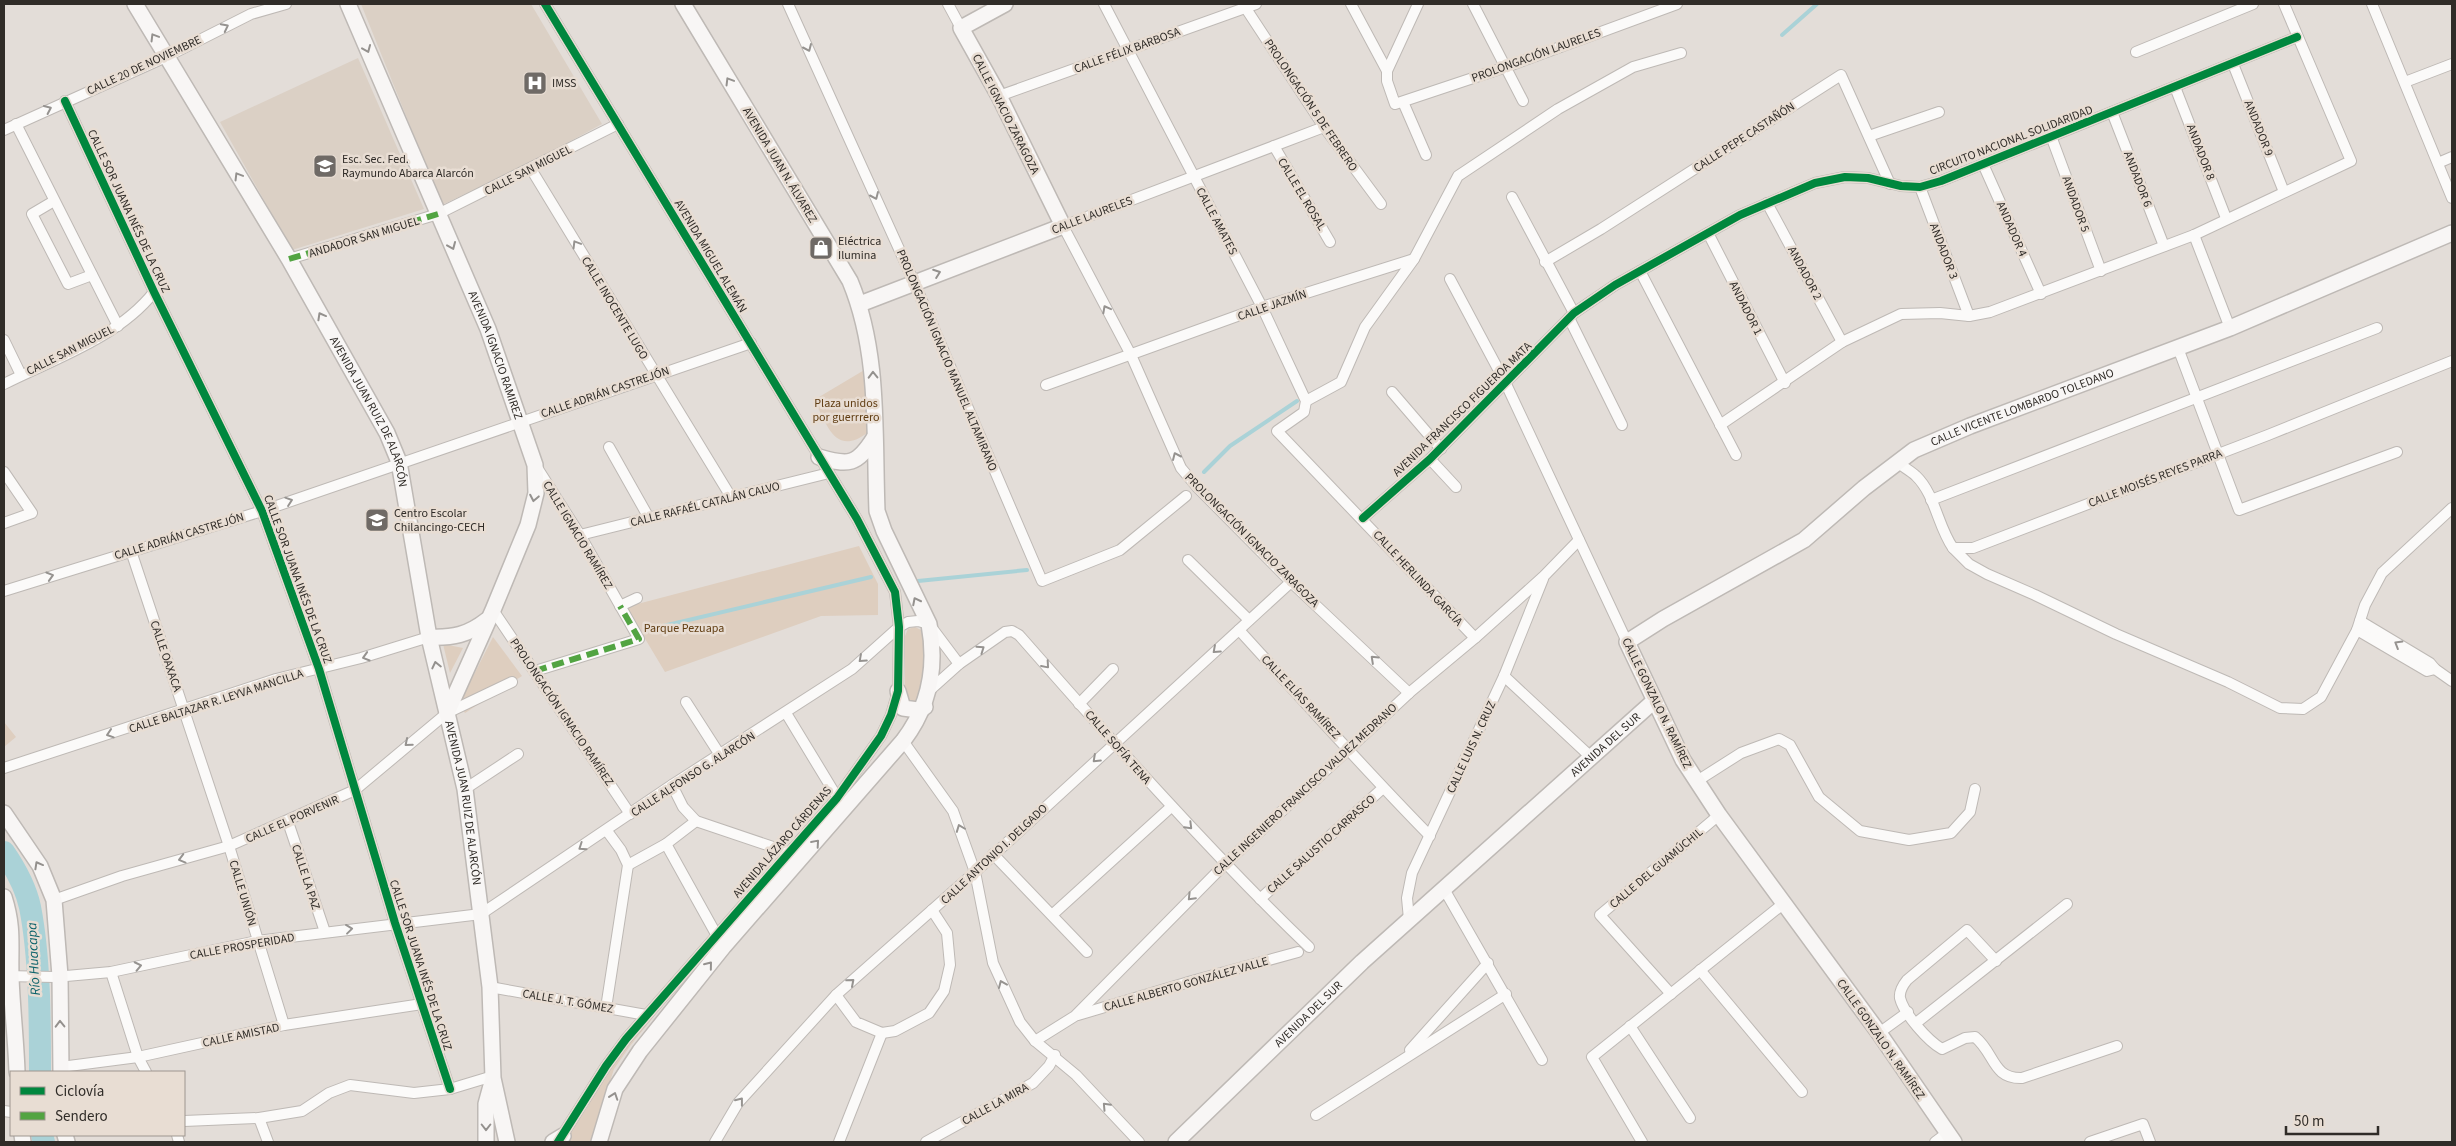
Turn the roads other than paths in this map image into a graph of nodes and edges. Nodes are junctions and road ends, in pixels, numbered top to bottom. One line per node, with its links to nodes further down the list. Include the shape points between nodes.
1 (134, 4): 24 (street, AVENIDA JUAN RUIZ DE ALARCÓN, one-way to 1)
2 (286, 4): 24 (street, CALLE 20 DE NOVIEMBRE, one-way to 2, via 251,14)
3 (348, 4): 58 (street, AVENIDA IGNACIO RAMIREZ, one-way to 58)
4 (545, 4): 38 (street, AVENIDA MIGUEL ALEMÁN)
5 (683, 4): 76 (street, AVENIDA JUAN N. ÁLVAREZ, one-way to 5, via 850,281)
6 (788, 4): 73 (street, PROLONGACIÓN IGNACIO MANUEL ALTAMIRANO, one-way to 73)
7 (948, 4): 19 (street, CALLE IGNACIO ZARAGOZA)
8 (1005, 4): 19 (street)
9 (1104, 4): 21 (street, CALLE AMATES)
10 (1256, 4): 18 (street, CALLE FÉLIX BARBOSA)
11 (1351, 4): 28 (street)
12 (1418, 4): 28 (street)
13 (1473, 4): 27 (street)
14 (1677, 4): 27 (street, PROLONGACIÓN LAURELES)
15 (2253, 4): 22 (street)
16 (2284, 4): 20 (street)
17 (2372, 4): 29 (street)
18 (1244, 6): 21 (street, CALLE FÉLIX BARBOSA); 39 (street, PROLONGACIÓN 5 DE FEBRERO)
19 (961, 28): 31 (street, CALLE IGNACIO ZARAGOZA)
20 (2297, 37): 25 (street, CIRCUITO NACIONAL SOLIDARIDAD); 52 (street, via 2351,161)
21 (1128, 50): 31 (street, CALLE FÉLIX BARBOSA); 49 (street, CALLE AMATES)
22 (2136, 52)
23 (1681, 53): 67 (street, via 1633,67 1558,109 1458,176)
24 (166, 57): 32 (street, CALLE 20 DE NOVIEMBRE); 66 (street, AVENIDA JUAN RUIZ DE ALARCÓN, one-way to 24)
25 (2233, 64): 30 (street, CIRCUITO NACIONAL SOLIDARIDAD); 52 (street, ANDADOR 9)
26 (2452, 64): 29 (street)
27 (1506, 67): 33 (street); 34 (street, PROLONGACIÓN LAURELES)
28 (1387, 71): 34 (street, via 1387,81)
29 (2405, 82): 46 (street)
30 (2175, 87): 36 (street, CIRCUITO NACIONAL SOLIDARIDAD); 59 (street, ANDADOR 8)
31 (999, 96): 60 (street, CALLE IGNACIO ZARAGOZA)
32 (65, 101): 37 (street, CALLE 20 DE NOVIEMBRE, one-way to 32); 74 (street, CALLE SOR JUANA INÉS DE LA CRUZ)
33 (1523, 101)
34 (1399, 103): 44 (street)
35 (1939, 112): 41 (street)
36 (2112, 112): 42 (street, CIRCUITO NACIONAL SOLIDARIDAD); 65 (street, ANDADOR 6)
37 (16, 124): 40 (street, CALLE 20 DE NOVIEMBRE); 55 (street)
38 (618, 124): 48 (street, CALLE SAN MIGUEL); 85 (street, AVENIDA MIGUEL ALEMÁN)
39 (1324, 128): 43 (street, CALLE LAURELES); 57 (street, PROLONGACIÓN 5 DE FEBRERO)
40 (4, 130)
41 (1869, 136): 50 (street, CALLE PEPE CASTAÑÓN); 68 (street, CALLE PEPE CASTAÑÓN, via 1841,75)
42 (2051, 136): 47 (street, CIRCUITO NACIONAL SOLIDARIDAD); 70 (street, ANDADOR 5)
43 (1274, 146): 49 (street, CALLE LAURELES); 64 (street, CALLE EL ROSAL)
44 (1426, 155)
45 (2452, 158): 46 (street)
46 (2438, 163): 54 (street)
47 (1983, 164): 51 (street, CIRCUITO NACIONAL SOLIDARIDAD); 75 (street, ANDADOR 4)
48 (531, 169): 58 (street, CALLE SAN MIGUEL); 90 (street, CALLE INOCENTE LUGO, one-way to 48)
49 (1194, 176): 60 (street, CALLE LAURELES); 77 (street, CALLE AMATES)
50 (1890, 184): 51 (street, CIRCUITO NACIONAL SOLIDARIDAD); 56 (street, CIRCUITO NACIONAL SOLIDARIDAD, via 1868,178 1845,177 1815,183)
51 (1920, 187): 79 (street, ANDADOR 3)
52 (2284, 192): 59 (street)
53 (1512, 197): 68 (street)
54 (2452, 198)
55 (54, 201): 71 (street); 71 (street, via 32,214 68,284)
56 (1767, 203): 61 (street, CIRCUITO NACIONAL SOLIDARIDAD); 84 (street, ANDADOR 2)
57 (1381, 204)
58 (438, 214): 66 (street, ANDADOR SAN MIGUEL); 98 (street, AVENIDA IGNACIO RAMIREZ, one-way to 98, via 488,329)
59 (2226, 218): 63 (street)
60 (1063, 226): 73 (street, CALLE LAURELES, one-way to 60); 87 (street, PROLONGACIÓN IGNACIO ZARAGOZA, one-way to 60)
61 (1708, 233): 69 (street, CIRCUITO NACIONAL SOLIDARIDAD); 91 (street, ANDADOR 1)
62 (2452, 233): 81 (street, CALLE VICENTE LOMBARDO TOLEDANO)
63 (2194, 234): 65 (street); 81 (street)
64 (1330, 242)
65 (2164, 246): 70 (street)
66 (289, 259): 109 (street, AVENIDA JUAN RUIZ DE ALARCÓN, one-way to 66, via 387,433)
67 (1414, 259): 77 (street, CALLE JAZMÍN); 97 (street, via 1365,327 1341,382)
68 (1545, 262): 78 (street)
69 (1640, 271): 78 (street, CIRCUITO NACIONAL SOLIDARIDAD); 100 (street)
70 (2101, 271): 75 (street)
71 (92, 275): 80 (street)
72 (1450, 279): 93 (street, CALLE GONZALO N. RAMÍREZ)
73 (914, 282): 76 (street, CALLE LAURELES); 115 (street, PROLONGACIÓN IGNACIO MANUEL ALTAMIRANO, via 1042,581 1120,550)
74 (154, 292): 80 (street, CALLE SAN MIGUEL); 119 (street, CALLE SOR JUANA INÉS DE LA CRUZ)
75 (2041, 294): 79 (street)
76 (860, 304): 101 (street, AVENIDA JUAN N. ÁLVAREZ, one-way to 76, via 872,364)
77 (1262, 308): 87 (street, CALLE JAZMÍN); 97 (street, CALLE AMATES)
78 (1572, 316): 93 (street, AVENIDA FRANCISCO FIGUEROA MATA); 99 (street)
79 (1969, 316): 84 (street, via 1901,314)
80 (118, 326): 89 (street, CALLE SAN MIGUEL)
81 (2230, 328): 86 (street, CALLE VICENTE LOMBARDO TOLEDANO)
82 (2377, 328): 96 (street)
83 (4, 340): 89 (street)
84 (1842, 342): 91 (street)
85 (750, 343): 90 (street, CALLE ADRIÁN CASTREJÓN); 107 (street, AVENIDA MIGUEL ALEMÁN)
86 (2178, 348): 96 (street); 110 (street, CALLE VICENTE LOMBARDO TOLEDANO, via 1970,426 1914,450)
87 (1131, 355): 94 (street, CALLE JAZMÍN); 131 (street, PROLONGACIÓN IGNACIO ZARAGOZA, one-way to 87, via 1181,468)
88 (2452, 361): 105 (street, CALLE MOISÉS REYES PARRA)
89 (20, 375): 92 (street, CALLE SAN MIGUEL)
90 (656, 375): 98 (street, CALLE ADRIÁN CASTREJÓN); 116 (street, CALLE INOCENTE LUGO)
91 (1785, 383): 100 (street)
92 (4, 384)
93 (1506, 384): 103 (street, AVENIDA FRANCISCO FIGUEROA MATA); 126 (street, CALLE GONZALO N. RAMÍREZ)
94 (1046, 386)
95 (1392, 392): 103 (street)
96 (2198, 398): 105 (street); 117 (street)
97 (1306, 401): 122 (street, CALLE HERLINDA GARCÍA, via 1304,412 1277,431)
98 (519, 422): 109 (street, CALLE ADRIÁN CASTREJÓN); 111 (street, AVENIDA IGNACIO RAMIREZ)
99 (1622, 425)
100 (1720, 425): 106 (street)
101 (874, 438): 107 (street, via 855,462 841,463); 120 (street, AVENIDA JUAN N. ÁLVAREZ)
102 (609, 447): 121 (street)
103 (1441, 449): 108 (street, AVENIDA FRANCISCO FIGUEROA MATA)
104 (2396, 452): 105 (street, via 2239,510)
105 (2219, 454): 127 (street, CALLE MOISÉS REYES PARRA, via 1973,548)
106 (1736, 455)
107 (819, 457): 113 (street, AVENIDA MIGUEL ALEMÁN)
108 (1430, 459): 114 (street); 122 (street, AVENIDA FRANCISCO FIGUEROA MATA)
109 (399, 462): 119 (street, CALLE ADRIÁN CASTREJÓN, one-way to 109); 141 (street, AVENIDA JUAN RUIZ DE ALARCÓN)
110 (1897, 462): 117 (street, via 1917,476); 143 (street, CALLE VICENTE LOMBARDO TOLEDANO, via 1804,540 1663,618)
111 (535, 465): 125 (street, CALLE IGNACIO RAMÍREZ); 135 (street, AVENIDA IGNACIO RAMIREZ, one-way to 135, via 536,492 528,525)
112 (4, 472): 124 (street, via 32,513)
113 (829, 473): 116 (street, CALLE RAFAÉL CATALÁN CALVO); 123 (street, AVENIDA MIGUEL ALEMÁN)
114 (1456, 487)
115 (1186, 496)
116 (731, 497): 121 (street, CALLE RAFAÉL CATALÁN CALVO)
117 (1931, 500): 127 (street, via 1944,536)
118 (2452, 508): 138 (street, via 2382,573 2364,605)
119 (262, 511): 128 (street, CALLE ADRIÁN CASTREJÓN); 145 (street, CALLE SOR JUANA INÉS DE LA CRUZ)
120 (877, 511): 137 (street, AVENIDA LÁZARO CÁRDENAS, one-way to 120)
121 (649, 518): 125 (street, CALLE RAFAÉL CATALÁN CALVO)
122 (1363, 518): 142 (street, CALLE HERLINDA GARCÍA)
123 (857, 519): 139 (street, AVENIDA LÁZARO CÁRDENAS, via 896,592)
124 (4, 523)
125 (580, 535): 134 (street, CALLE IGNACIO RAMÍREZ)
126 (1579, 540): 130 (street, CALLE INGENIERO FRANCISCO VALDEZ MEDRANO); 143 (street, CALLE GONZALO N. RAMÍREZ)
127 (1953, 548): 138 (street, via 1969,564 1987,574 2280,708 2302,709 2321,697)
128 (131, 551): 132 (street, CALLE ADRIÁN CASTREJÓN, one-way to 128); 158 (street, CALLE OAXACA)
129 (1188, 560): 136 (street)
130 (1544, 576): 142 (street, CALLE INGENIERO FRANCISCO VALDEZ MEDRANO); 148 (street, CALLE LUIS N. CRUZ)
131 (1291, 582): 136 (street, CALLE ANTONIO I. DELGADO); 153 (street, PROLONGACIÓN IGNACIO ZARAGOZA, one-way to 131)
132 (4, 591)
133 (637, 598): 134 (street)
134 (620, 606): 147 (street, CALLE IGNACIO RAMÍREZ, via 639,639)
135 (491, 614): 141 (street, via 474,631 463,636); 147 (street, PROLONGACIÓN IGNACIO RAMÍREZ); 159 (street, AVENIDA IGNACIO RAMIREZ)
136 (1249, 620): 140 (street, CALLE ANTONIO I. DELGADO)
137 (929, 624): 139 (street, via 918,621); 144 (street); 151 (street, AVENIDA LÁZARO CÁRDENAS)
138 (2358, 626): 149 (street, via 2430,663)
139 (899, 627): 152 (street, AVENIDA LÁZARO CÁRDENAS); 160 (street, CALLE ALFONSO G. ALARCÓN, one-way to 160, via 852,668)
140 (1238, 630): 162 (street, CALLE ANTONIO I. DELGADO, one-way to 162); 163 (street, CALLE ELÍAS RAMÍREZ)
141 (429, 637): 145 (street, CALLE BALTAZAR R. LEYVA MANCILLA, one-way to 145); 159 (street, AVENIDA JUAN RUIZ DE ALARCÓN, one-way to 141)
142 (1475, 638): 153 (street, CALLE INGENIERO FRANCISCO VALDEZ MEDRANO)
143 (1627, 642): 154 (street, CALLE GONZALO N. RAMÍREZ)
144 (959, 664): 151 (street); 156 (street, CALLE SOFÍA TENA, one-way to 156, via 1005,632 1012,631)
145 (319, 668): 158 (street, CALLE BALTAZAR R. LEYVA MANCILLA); 173 (street, CALLE SOR JUANA INÉS DE LA CRUZ)
146 (1113, 669): 156 (street)
147 (535, 672): 177 (street, PROLONGACIÓN IGNACIO RAMÍREZ)
148 (1504, 676): 166 (street); 182 (street, CALLE LUIS N. CRUZ)
149 (2452, 681)
150 (512, 682): 159 (street, CALLE EL PORVENIR)
151 (930, 690): 157 (street, AVENIDA LÁZARO CÁRDENAS)
152 (898, 691): 157 (street, via 903,708 918,710); 174 (street, AVENIDA LÁZARO CÁRDENAS, via 881,736)
153 (1409, 693): 163 (street, CALLE INGENIERO FRANCISCO VALDEZ MEDRANO)
154 (1654, 701): 166 (street, AVENIDA DEL SUR); 168 (street, CALLE GONZALO N. RAMÍREZ)
155 (686, 702): 165 (street)
156 (1079, 704): 162 (street, CALLE SOFÍA TENA)
157 (924, 707): 161 (street, AVENIDA LÁZARO CÁRDENAS, via 916,725)
158 (184, 710): 167 (street, CALLE BALTAZAR R. LEYVA MANCILLA, one-way to 167); 184 (street, CALLE OAXACA)
159 (446, 713): 171 (street, AVENIDA JUAN RUIZ DE ALARCÓN); 173 (street, CALLE EL PORVENIR, one-way to 173)
160 (786, 713): 165 (street, CALLE ALFONSO G. ALARCÓN); 174 (street)
161 (903, 741): 174 (street, AVENIDA LÁZARO CÁRDENAS); 189 (street, one-way to 161, via 953,811)
162 (1114, 743): 175 (street, CALLE SOFÍA TENA); 186 (street, CALLE ANTONIO I. DELGADO, one-way to 186)
163 (1349, 748): 170 (street, CALLE ELÍAS RAMÍREZ); 187 (street, CALLE INGENIERO FRANCISCO VALDEZ MEDRANO)
164 (518, 754): 171 (street)
165 (720, 755): 169 (street, CALLE ALFONSO G. ALARCÓN)
166 (1592, 758): 190 (street, AVENIDA DEL SUR)
167 (4, 768)
168 (1697, 781): 172 (street, via 1720,764 1779,739 1790,745 1819,797 1860,831 1909,840 1951,833 1970,812); 178 (street, CALLE GONZALO N. RAMÍREZ)
169 (672, 785): 177 (street, CALLE ALFONSO G. ALARCÓN); 179 (street, via 683,807)
170 (1383, 788): 182 (street, CALLE ELÍAS RAMÍREZ); 192 (street, CALLE SALUSTIO CARRASCO)
171 (464, 789): 197 (street, AVENIDA JUAN RUIZ DE ALARCÓN)
172 (1975, 789)
173 (355, 790): 180 (street, CALLE EL PORVENIR); 200 (street, CALLE SOR JUANA INÉS DE LA CRUZ)
174 (841, 803): 185 (street, AVENIDA LÁZARO CÁRDENAS); 248 (street, AVENIDA LÁZARO CÁRDENAS, one-way to 174, via 615,1089 640,1051)
175 (1171, 807): 187 (street, CALLE SOFÍA TENA, one-way to 187); 198 (street)
176 (4, 813): 193 (street, one-way to 176, via 40,866)
177 (630, 814): 181 (street, CALLE ALFONSO G. ALARCÓN)
178 (1719, 815): 194 (street, CALLE GONZALO N. RAMÍREZ); 215 (street, CALLE DEL GUAMÚCHIL, via 1600,915)
179 (696, 821): 183 (street); 185 (street)
180 (288, 822): 184 (street, CALLE EL PORVENIR); 201 (street, CALLE LA PAZ)
181 (607, 831): 188 (street); 197 (street, CALLE ALFONSO G. ALARCÓN, one-way to 197)
182 (1430, 836): 199 (street, CALLE LUIS N. CRUZ, via 1408,886)
183 (666, 844): 188 (street); 202 (street)
184 (229, 846): 193 (street, CALLE EL PORVENIR, one-way to 193, via 122,876); 203 (street, CALLE UNIÓN)
185 (788, 852): 202 (street, AVENIDA LÁZARO CÁRDENAS)
186 (994, 854): 189 (street, CALLE ANTONIO I. DELGADO); 198 (street)
187 (1226, 862): 192 (street, CALLE SOFÍA TENA); 221 (street, CALLE INGENIERO FRANCISCO VALDEZ MEDRANO, one-way to 221)
188 (628, 864): 218 (street)
189 (975, 872): 196 (street, CALLE ANTONIO I. DELGADO); 227 (street, one-way to 189, via 1020,1022 994,963)
190 (1444, 889): 199 (street, AVENIDA DEL SUR); 208 (street)
191 (4, 897): 212 (street, via 11,919)
192 (1260, 899): 204 (street, CALLE SOFÍA TENA)
193 (54, 900): 211 (street)
194 (1783, 904): 209 (street); 226 (street, CALLE GONZALO N. RAMÍREZ)
195 (2067, 904): 207 (street)
196 (932, 910): 216 (street, CALLE ANTONIO I. DELGADO, one-way to 196); 225 (street, via 947,933 950,965 944,991 929,1013 896,1031)
197 (482, 914): 200 (street, CALLE PROSPERIDAD); 213 (street, AVENIDA JUAN RUIZ DE ALARCÓN)
198 (1052, 915): 205 (street)
199 (1409, 918): 253 (street, AVENIDA DEL SUR)
200 (395, 923): 201 (street, CALLE PROSPERIDAD, one-way to 200); 217 (street, CALLE SOR JUANA INÉS DE LA CRUZ)
201 (325, 932): 203 (street, CALLE PROSPERIDAD)
202 (716, 934): 220 (street, AVENIDA LÁZARO CÁRDENAS)
203 (257, 941): 210 (street, CALLE PROSPERIDAD, one-way to 203); 223 (street, CALLE UNIÓN)
204 (1309, 946)
205 (1087, 952)
206 (1298, 952): 221 (street, CALLE ALBERTO GONZÁLEZ VALLE)
207 (1996, 961): 219 (street, via 1967,930 1901,987 1900,997); 222 (street)
208 (1488, 963): 214 (street); 231 (street)
209 (1700, 970): 215 (street); 238 (street)
210 (111, 972): 211 (street, CALLE PROSPERIDAD); 230 (street)
211 (58, 976): 212 (street, CALLE PROSPERIDAD); 233 (street, one-way to 211)
212 (12, 977): 234 (street)
213 (490, 987): 218 (street, CALLE J. T. GÓMEZ); 236 (street, AVENIDA JUAN RUIZ DE ALARCÓN)
214 (1506, 994): 231 (street); 232 (street)
215 (1671, 994): 224 (street)
216 (836, 995): 225 (street, via 856,1022); 249 (street, CALLE ANTONIO I. DELGADO, one-way to 216, via 738,1102)
217 (422, 1004): 223 (street, CALLE AMISTAD); 237 (street, CALLE SOR JUANA INÉS DE LA CRUZ)
218 (606, 1008): 220 (street, CALLE J. T. GÓMEZ)
219 (1908, 1012): 222 (street); 226 (street)
220 (646, 1015): 244 (street, AVENIDA LÁZARO CÁRDENAS, via 606,1066)
221 (1075, 1016): 227 (street, CALLE INGENIERO FRANCISCO VALDEZ MEDRANO)
222 (1916, 1023): 228 (street, via 1931,1043 1942,1049 1975,1037 2009,1078 2022,1078)
223 (284, 1025): 230 (street, CALLE AMISTAD)
224 (1630, 1026): 241 (street); 254 (street, via 1592,1057)
225 (882, 1032): 250 (street)
226 (1880, 1033): 243 (street, CALLE GONZALO N. RAMÍREZ)
227 (1035, 1041): 229 (street)
228 (2117, 1046)
229 (1055, 1055): 251 (street, CALLE LA MIRA, via 1032,1083); 252 (street, one-way to 229)
230 (138, 1057): 233 (street, CALLE AMISTAD); 235 (street)
231 (1402, 1059): 239 (street)
232 (1542, 1060)
233 (61, 1070)
234 (17, 1071)
235 (145, 1071)
236 (492, 1077): 237 (street); 245 (street); 247 (street, one-way to 247, via 486,1104)
237 (450, 1089): 240 (street, via 414,1093 350,1085 329,1093 302,1111)
238 (1802, 1092)
239 (1316, 1115)
240 (260, 1118): 242 (street); 246 (street)
241 (1690, 1118)
242 (185, 1121)
243 (1945, 1139)
244 (558, 1140)
245 (508, 1141)
246 (268, 1142)
247 (486, 1142)
248 (598, 1142)
249 (715, 1142)
250 (839, 1142)
251 (926, 1142)
252 (1139, 1142)
253 (1176, 1142)
254 (1642, 1142)
255 (2090, 1142): 256 (street, via 2143,1124)
256 (2150, 1142)

